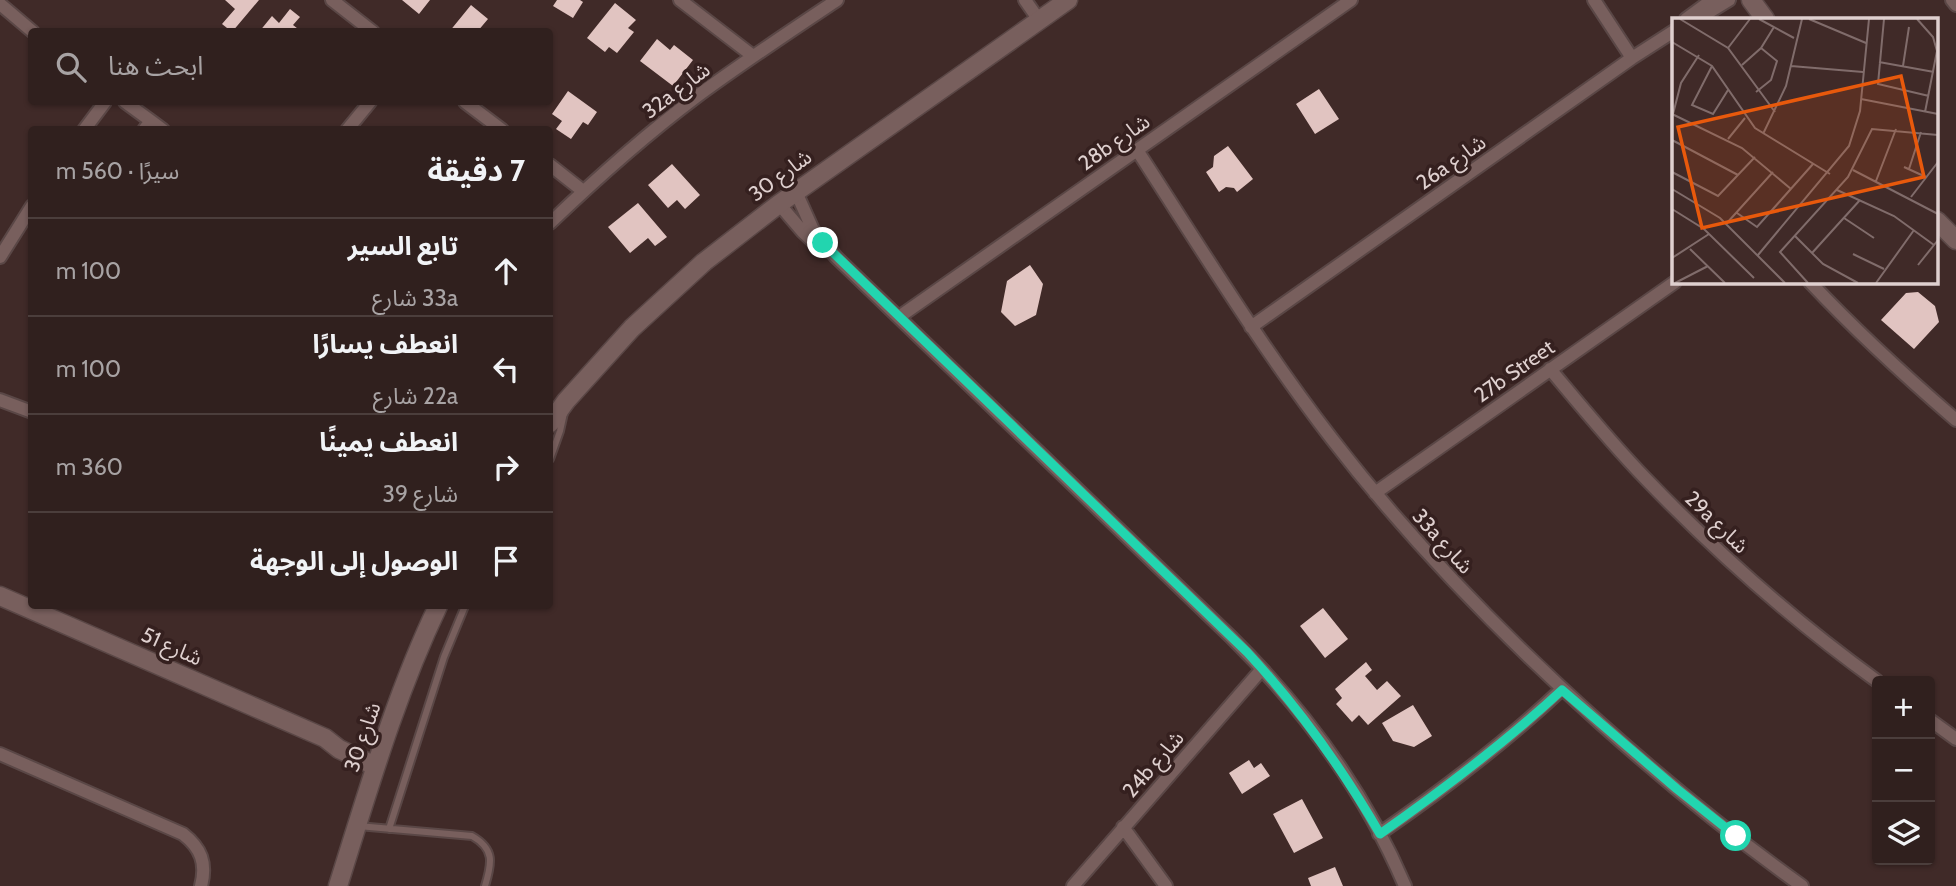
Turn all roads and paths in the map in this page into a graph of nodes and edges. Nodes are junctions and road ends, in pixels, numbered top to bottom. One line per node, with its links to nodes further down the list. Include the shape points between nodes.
1 (332, 0): 19 (street)
2 (680, 0): 21 (street)
3 (837, 0): 21 (street, 32a شارع)
4 (1025, 0): 17 (street)
5 (1068, 0): 17 (street, شارع 30)
6 (1351, 0): 31 (street, 28b شارع)
7 (1594, 0): 22 (street)
8 (1712, 0): 14 (street)
9 (1728, 0): 15 (street)
10 (1751, 0): 16 (street)
11 (1952, 0): 13 (street)
12 (0, 4): 18 (street)
13 (1956, 5)
14 (1687, 18)
15 (1700, 18)
16 (1764, 18)
17 (1039, 20): 34 (street, شارع 30)
18 (28, 28)
19 (368, 28)
20 (1672, 32): 22 (street, 26a شارع)
21 (753, 56): 33 (street, 32a شارع)
22 (1632, 58): 45 (street, 26a شارع)
23 (103, 105): 28 (street)
24 (128, 105): 27 (street)
25 (368, 105): 29 (street)
26 (469, 105): 30 (street)
27 (148, 125)
28 (87, 126)
29 (350, 126)
30 (497, 126)
31 (1137, 150): 44 (street, 28b شارع); 45 (street, 33a شارع)
32 (553, 167): 33 (street)
33 (583, 191): 37 (street, 32a شارع)
34 (796, 192): 35 (street, شارع 30); 41 (street, via 813,230)
35 (779, 204): 41 (street, via 810,239); 48 (street, شارع 30, via 667,294)
36 (28, 212): 40 (street)
37 (553, 220)
38 (1938, 222): 39 (street)
39 (1956, 240)
40 (0, 257)
41 (836, 257): 44 (street)
42 (1672, 284): 46 (street, 27b Street)
43 (1812, 284): 51 (street)
44 (900, 317): 59 (street)
45 (1251, 327): 53 (street, 33a شارع)
46 (1550, 369): 53 (street, 27b Street); 60 (street, 29a شارع, via 1694,528)
47 (0, 400): 49 (street)
48 (566, 401): 50 (street, شارع 30); 52 (lane)
49 (28, 410)
50 (553, 419)
51 (1956, 420)
52 (553, 451)
53 (1375, 493): 61 (street, 33a شارع, via 1465,594)
54 (0, 596): 55 (street, شارع 51)
55 (28, 608)
56 (30, 609): 65 (street, شارع 51, via 325,738 339,749)
57 (437, 609): 65 (street, شارع 30)
58 (464, 609): 68 (lane)
59 (1262, 669): 67 (street, 24b شارع); 69 (street, via 1338,764)
60 (1872, 677)
61 (1562, 690): 69 (street, via 1521,729); 76 (street, 33a شارع, via 1677,789)
62 (1935, 724): 63 (street)
63 (1956, 739)
64 (0, 754): 71 (street, via 183,834 199,850 204,871)
65 (377, 760): 66 (street, شارع 30)
66 (357, 826): 68 (lane); 70 (street, شارع 30)
67 (1123, 827): 73 (street, 24b شارع); 74 (street)
68 (389, 829): 72 (lane, via 460,834 482,842 491,863)
69 (1380, 834): 75 (street)
70 (343, 885)
71 (201, 886)
72 (485, 886)
73 (1073, 886)
74 (1166, 886)
75 (1405, 886)
76 (1802, 886)

